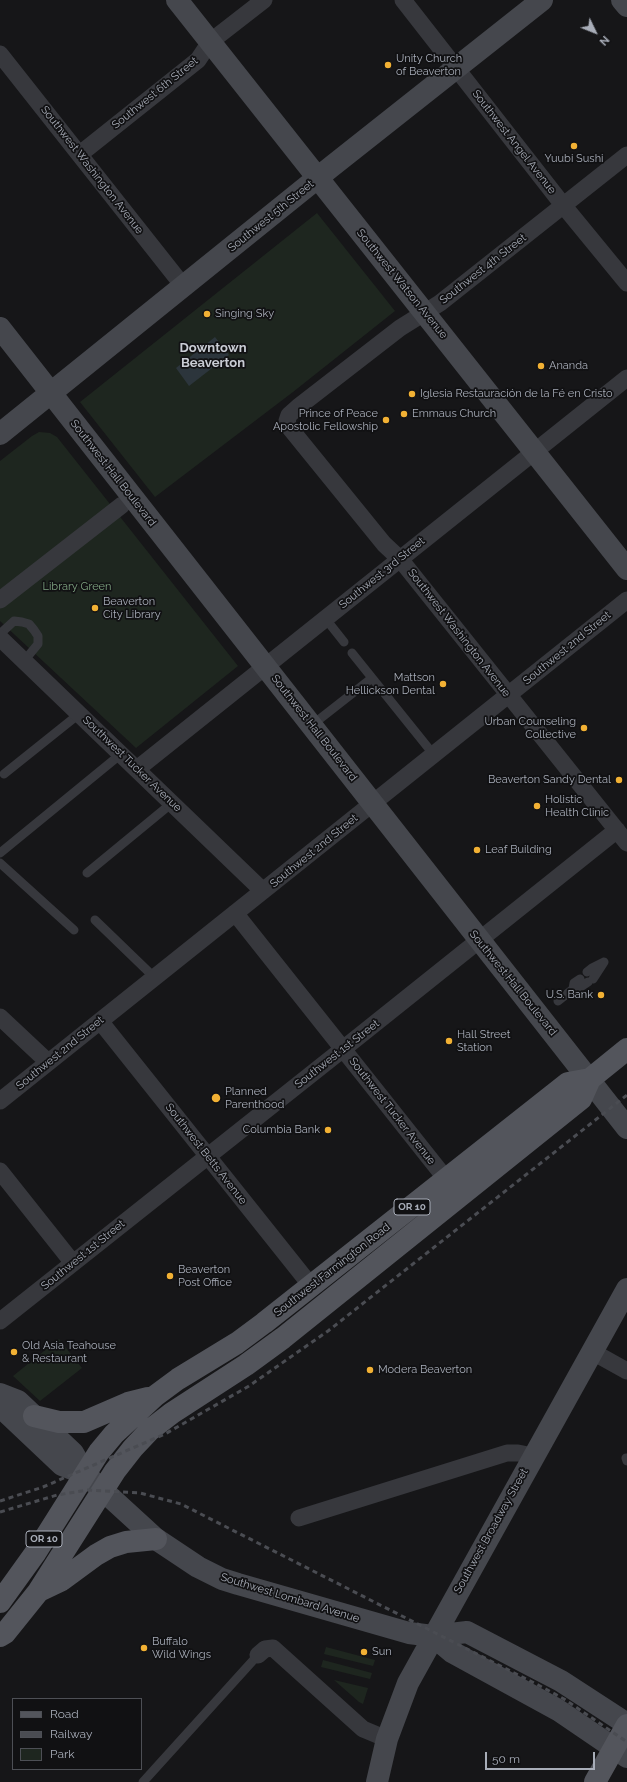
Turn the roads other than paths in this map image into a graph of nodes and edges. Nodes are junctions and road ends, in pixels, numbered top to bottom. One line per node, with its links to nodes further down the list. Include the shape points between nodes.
1 (177, 0): 7 (street, Southwest Watson Avenue)
2 (264, 0): 7 (street, Southwest 6th Street)
3 (403, 0): 9 (street, Southwest Angel Avenue)
4 (542, 0): 9 (street, Southwest 5th Street)
5 (622, 0): 6 (street)
6 (627, 6)
7 (210, 42): 10 (street, Southwest 6th Street, via 198,60); 12 (street, Southwest Watson Avenue)
8 (0, 54): 10 (street, Southwest Washington Avenue)
9 (457, 68): 12 (street, Southwest 5th Street); 13 (street, Southwest Angel Avenue)
10 (80, 154): 15 (street, Southwest Washington Avenue)
11 (627, 155): 13 (street, Southwest 4th Street)
12 (317, 178): 15 (street, Southwest 5th Street); 16 (street, Southwest Watson Avenue)
13 (563, 206): 14 (street, Southwest Angel Avenue); 16 (street, Southwest 4th Street)
14 (627, 283)
15 (184, 287): 19 (street, Southwest 5th Street)
16 (425, 313): 20 (street, Southwest 4th Street, via 400,328 298,407 289,415); 22 (street, Southwest Watson Avenue)
17 (0, 328): 19 (street, Southwest Hall Boulevard)
18 (627, 378): 22 (street, Southwest 3rd Street)
19 (51, 392): 21 (street, Southwest 5th Street); 34 (street, Southwest Hall Boulevard)
20 (289, 427): 24 (street, Southwest Washington Avenue, via 384,544)
21 (0, 434)
22 (534, 451): 24 (street, Southwest 3rd Street); 25 (street, Southwest Watson Avenue)
23 (122, 504): 26 (street)
24 (400, 559): 28 (street, Southwest 3rd Street); 36 (street, Southwest Washington Avenue)
25 (627, 569)
26 (0, 600)
27 (627, 600): 36 (street, Southwest 2nd Street)
28 (325, 618): 31 (lane); 34 (street, Southwest 3rd Street)
29 (0, 634): 33 (lane, via 14,622 29,624 38,636 38,644)
30 (0, 638): 33 (street, Southwest Tucker Avenue)
31 (344, 642)
32 (352, 653): 35 (lane)
33 (24, 661): 37 (street, Southwest Tucker Avenue)
34 (265, 666): 38 (street, Southwest Hall Boulevard); 41 (street, Southwest 3rd Street)
35 (372, 678): 38 (lane); 40 (lane)
36 (508, 695): 40 (street, Southwest 2nd Street); 45 (street, Southwest Washington Avenue)
37 (79, 714): 39 (street, Southwest Tucker Avenue); 42 (lane)
38 (312, 726): 44 (street, Southwest Hall Boulevard)
39 (122, 754): 41 (street, Southwest Tucker Avenue); 46 (lane)
40 (434, 755): 44 (street, Southwest 2nd Street)
41 (137, 769): 43 (street, Southwest Tucker Avenue)
42 (4, 774)
43 (172, 803): 48 (lane); 49 (street, Southwest Tucker Avenue)
44 (373, 803): 49 (street, Southwest 2nd Street); 53 (street, Southwest Hall Boulevard)
45 (622, 837): 53 (street, Southwest 1st Street)
46 (0, 854)
47 (0, 863): 52 (lane)
48 (87, 873)
49 (263, 891): 50 (street, Southwest 2nd Street)
50 (236, 913): 55 (street, Southwest 2nd Street); 59 (street, Southwest Tucker Avenue)
51 (95, 920): 55 (lane)
52 (74, 930)
53 (479, 940): 59 (street, Southwest 1st Street); 62 (street, Southwest Hall Boulevard)
54 (604, 962): 56 (lane, via 587,978 574,983 573,989)
55 (155, 978): 58 (street, Southwest 2nd Street)
56 (558, 1001)
57 (0, 1017): 61 (street)
58 (100, 1021): 61 (street, Southwest 2nd Street); 65 (street, Southwest Betts Avenue)
59 (343, 1049): 65 (street, Southwest 1st Street); 67 (street, Southwest Tucker Avenue)
60 (627, 1049): 62 (main road, Southwest Farmington Road / OR 10)
61 (48, 1062): 63 (street, Southwest 2nd Street)
62 (590, 1079): 64 (street, Southwest Hall Boulevard); 67 (main road, Southwest Farmington Road / OR 10, via 581,1099)
63 (0, 1101)
64 (627, 1128)
65 (208, 1156): 68 (street, Southwest 1st Street); 69 (street, Southwest Betts Avenue)
66 (0, 1171): 68 (street)
67 (453, 1188): 69 (main road, Southwest Farmington Road / OR 10); 79 (main road, Southwest Farmington Road / OR 10, via 283,1338 150,1430)
68 (73, 1263): 71 (street, Southwest 1st Street)
69 (312, 1287): 75 (main road, Southwest Farmington Road / OR 10, via 237,1343)
70 (627, 1289): 72 (street, Southwest Broadway Street)
71 (0, 1321)
72 (591, 1352): 73 (street); 77 (street, Southwest Broadway Street)
73 (627, 1371)
74 (1, 1394): 76 (street, Southwest Lombard Avenue, via 18,1401); 78 (street, Southwest Lombard Avenue, via 7,1413 62,1465)
75 (155, 1396): 76 (main road, via 128,1403 84,1422 59,1422); 78 (main road, Southwest Farmington Road / OR 10, via 114,1434)
76 (34, 1416): 78 (street, Southwest Lombard Avenue, via 73,1452)
77 (532, 1456): 80 (street, via 508,1453); 85 (street, Southwest Broadway Street)
78 (85, 1474): 79 (street, Southwest Lombard Avenue); 83 (main road, OR 10, via 36,1552)
79 (103, 1490): 81 (street, Southwest Lombard Avenue); 82 (main road, OR 10)
80 (299, 1518)
81 (156, 1539): 82 (main road, via 141,1539 110,1547 62,1580); 85 (street, Southwest Lombard Avenue, via 180,1556 227,1581 408,1632)
82 (38, 1592): 84 (main road, OR 10, via 6,1634)
83 (0, 1602)
84 (0, 1636)
85 (434, 1636): 87 (street, Southwest Lombard Avenue, via 467,1632 561,1681); 88 (street, Southwest Broadway Street, via 408,1683); 89 (street, via 452,1652 558,1710)
86 (258, 1656): 88 (street, via 265,1649 273,1648 363,1729); 90 (lane)
87 (627, 1724): 89 (main road)
88 (386, 1739): 91 (street, Southwest Broadway Street)
89 (621, 1752): 92 (main road)
90 (143, 1782)
91 (377, 1782)
92 (595, 1782)

